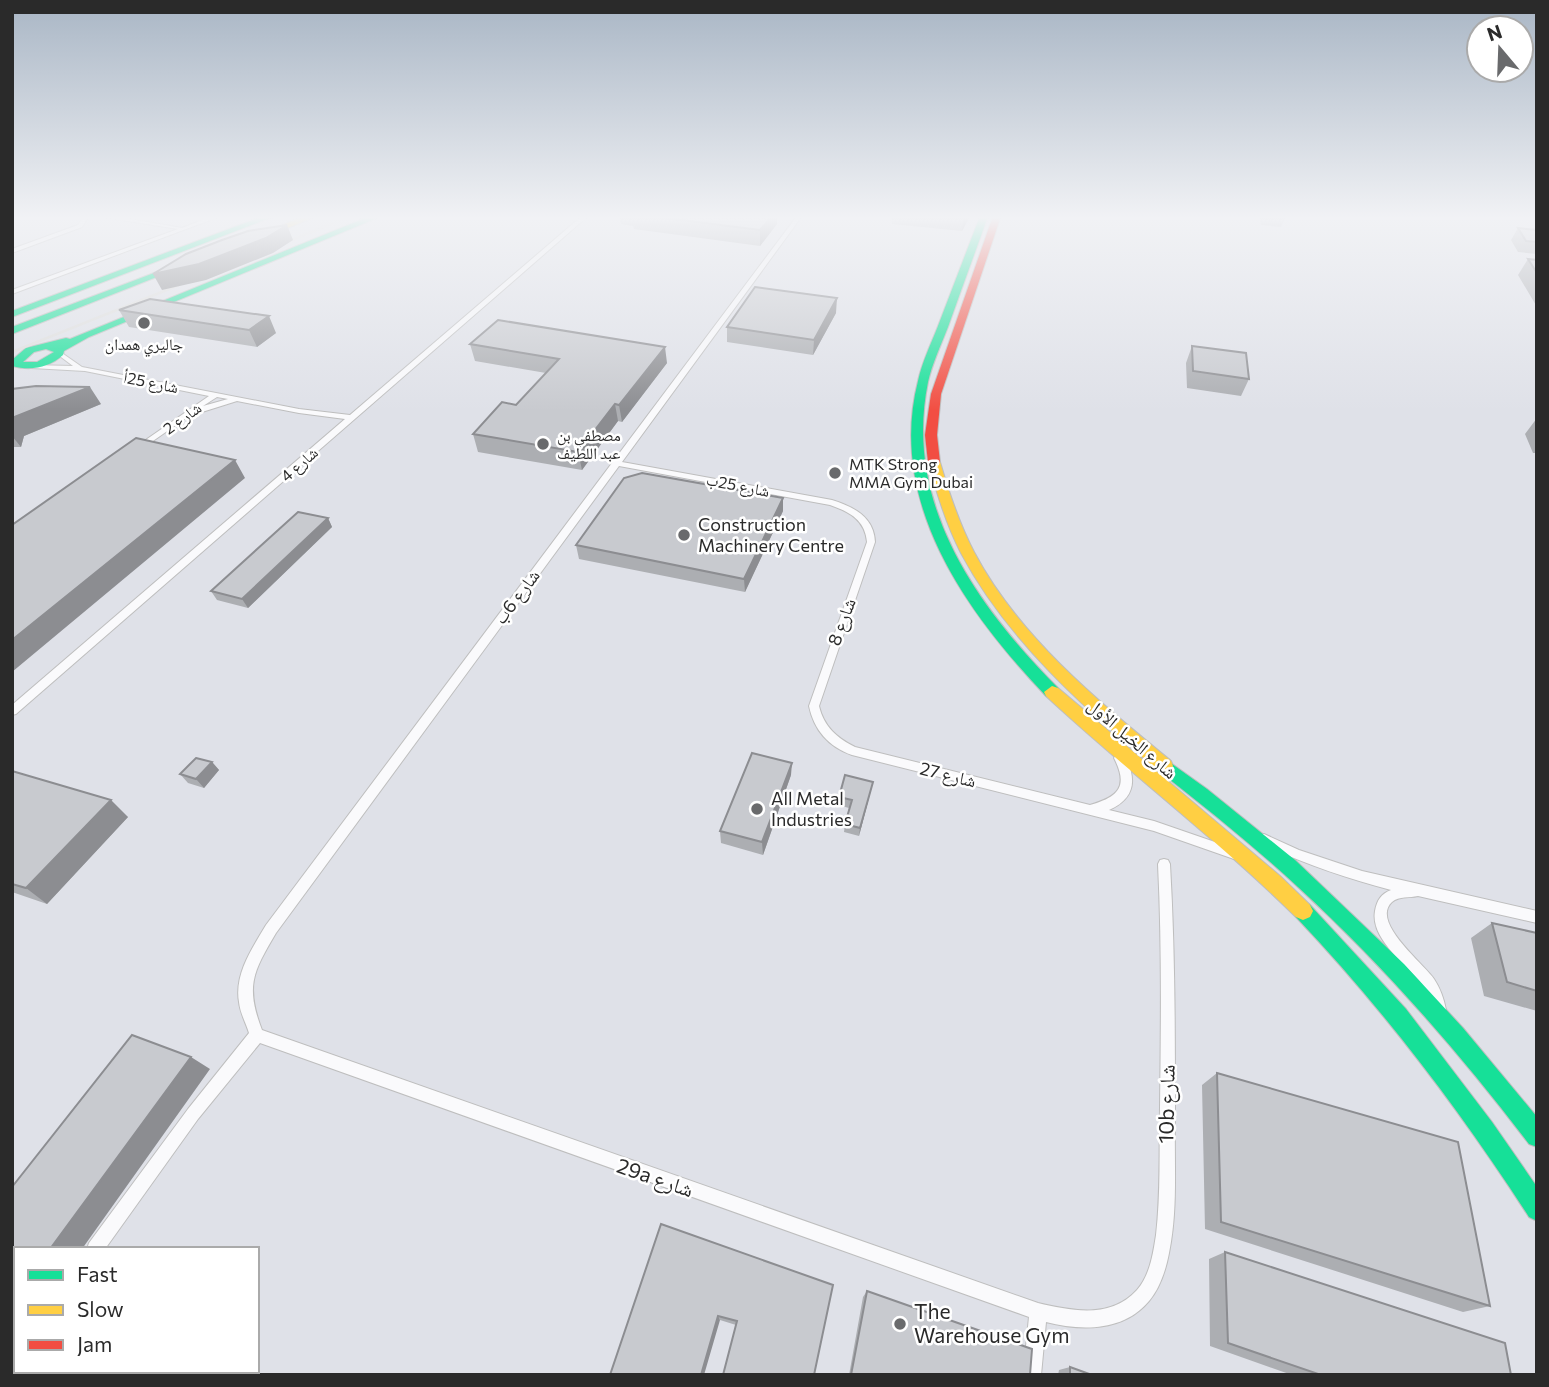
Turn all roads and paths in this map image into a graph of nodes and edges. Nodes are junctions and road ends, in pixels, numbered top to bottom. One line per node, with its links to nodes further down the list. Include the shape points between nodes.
1 (43, 281): 11 (street)
2 (70, 281): 12 (main road)
3 (100, 281): 13 (main road)
4 (143, 281): 14 (main road)
5 (150, 281): 16 (main road)
6 (219, 281): 15 (main road)
7 (511, 281): 21 (street, شارع 4)
8 (752, 281): 23 (street, شارع 6ب)
9 (960, 281): 27 (main road, شارع الخيل الأول, via 919,392 915,436 921,485 933,522 952,563 996,629 1045,686)
10 (974, 281): 29 (main road, شارع الخيل الأول, via 933,408 933,450 950,514 993,593 1047,660 1123,734)
11 (12, 292)
12 (12, 302)
13 (12, 314)
14 (12, 331)
15 (54, 350): 16 (main road, via 31,350); 17 (street)
16 (19, 360): 17 (street)
17 (85, 369): 18 (street, شارع 25أ)
18 (216, 394): 19 (street, شارع 25أ); 20 (street, شارع 2)
19 (240, 398): 20 (street); 21 (street, شارع 25أ)
20 (181, 418): 22 (street, شارع 2)
21 (349, 421): 25 (street, شارع 4)
22 (126, 458)
23 (617, 463): 24 (street, شارع 25ب, via 832,503); 35 (street, شارع 6ب, via 271,929 245,985)
24 (857, 514): 26 (street, شارع 8, via 868,527 871,542 815,697 815,715)
25 (12, 711)
26 (824, 732): 28 (street, شارع 27, via 852,751)
27 (1118, 755): 28 (street, شارع 27, via 1128,774 1120,799 1102,808); 30 (main road, شارع الخيل الأول)
28 (1078, 808): 30 (street, شارع 27, via 1177,833)
29 (1238, 824): 32 (street, via 1328,866); 34 (main road, شارع الخيل الأول, via 1367,938)
30 (1249, 861): 37 (main road, شارع الخيل الأول, via 1325,933 1402,1020 1482,1125)
31 (1164, 864): 40 (street, 10b شارع, via 1168,1065 1163,1234 1156,1270 1143,1296)
32 (1439, 893): 33 (street); 34 (street, via 1396,893 1384,901 1380,916 1387,933 1433,989)
33 (1537, 917)
34 (1439, 1012): 36 (main road, شارع الخيل الأول)
35 (257, 1035): 38 (street); 39 (street, 29a شارع)
36 (1537, 1136)
37 (1537, 1209)
38 (96, 1247)
39 (1038, 1312): 40 (street, 29a شارع, via 1064,1319); 41 (street)
40 (1106, 1319)
41 (1032, 1375)

